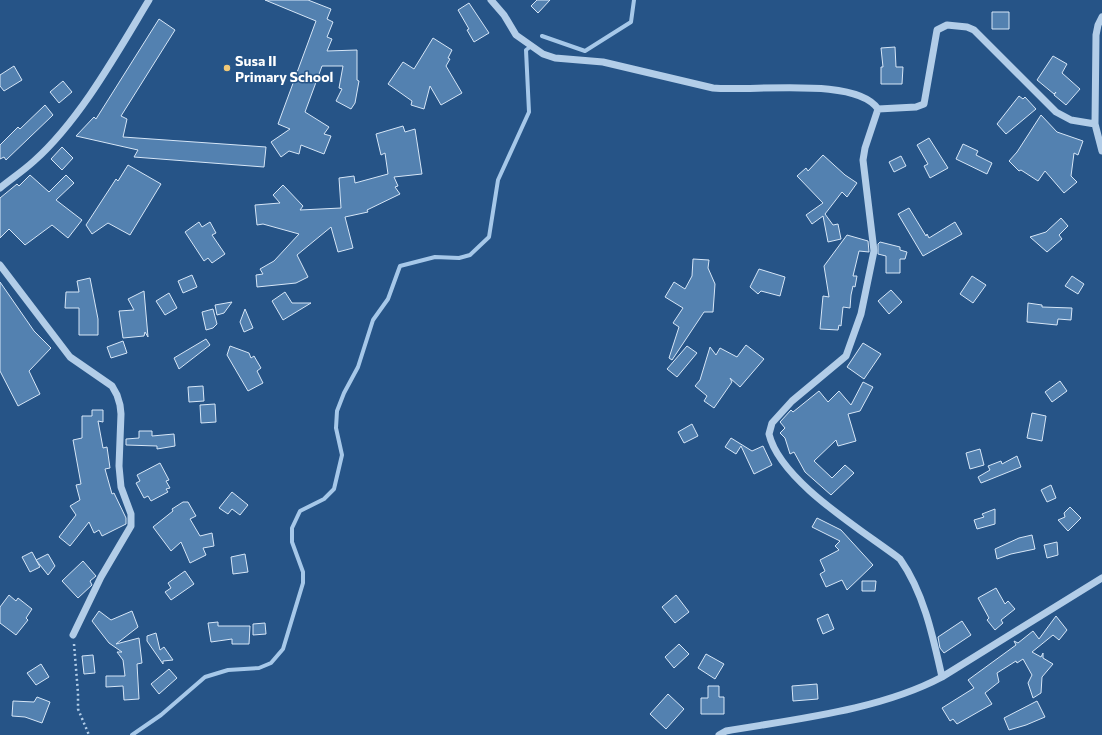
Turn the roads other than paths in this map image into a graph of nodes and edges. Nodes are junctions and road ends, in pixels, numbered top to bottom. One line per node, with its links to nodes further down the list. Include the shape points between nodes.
1 (149, 0): 7 (street, via 88,97 59,136 34,161)
2 (491, 0): 4 (street, via 516,35 537,51 554,58 603,62 713,88 833,89 868,100)
3 (1102, 17): 5 (street, via 1096,35)
4 (878, 109): 5 (street, via 916,107 924,104 937,30 946,25 974,30 1056,112 1071,120); 11 (street, via 863,160 874,251 861,314 846,356 792,401 772,423 769,434 778,456 804,487 900,559 918,593)
5 (1095, 124): 6 (street)
6 (1102, 151)
7 (0, 188)
8 (0, 265): 10 (street, via 70,357 112,386 118,395 120,405 120,487 131,514 131,526 101,578)
9 (1102, 578): 11 (street)
10 (73, 635)
11 (942, 677): 12 (street, via 922,688 894,697 830,712 726,731)
12 (719, 735)

